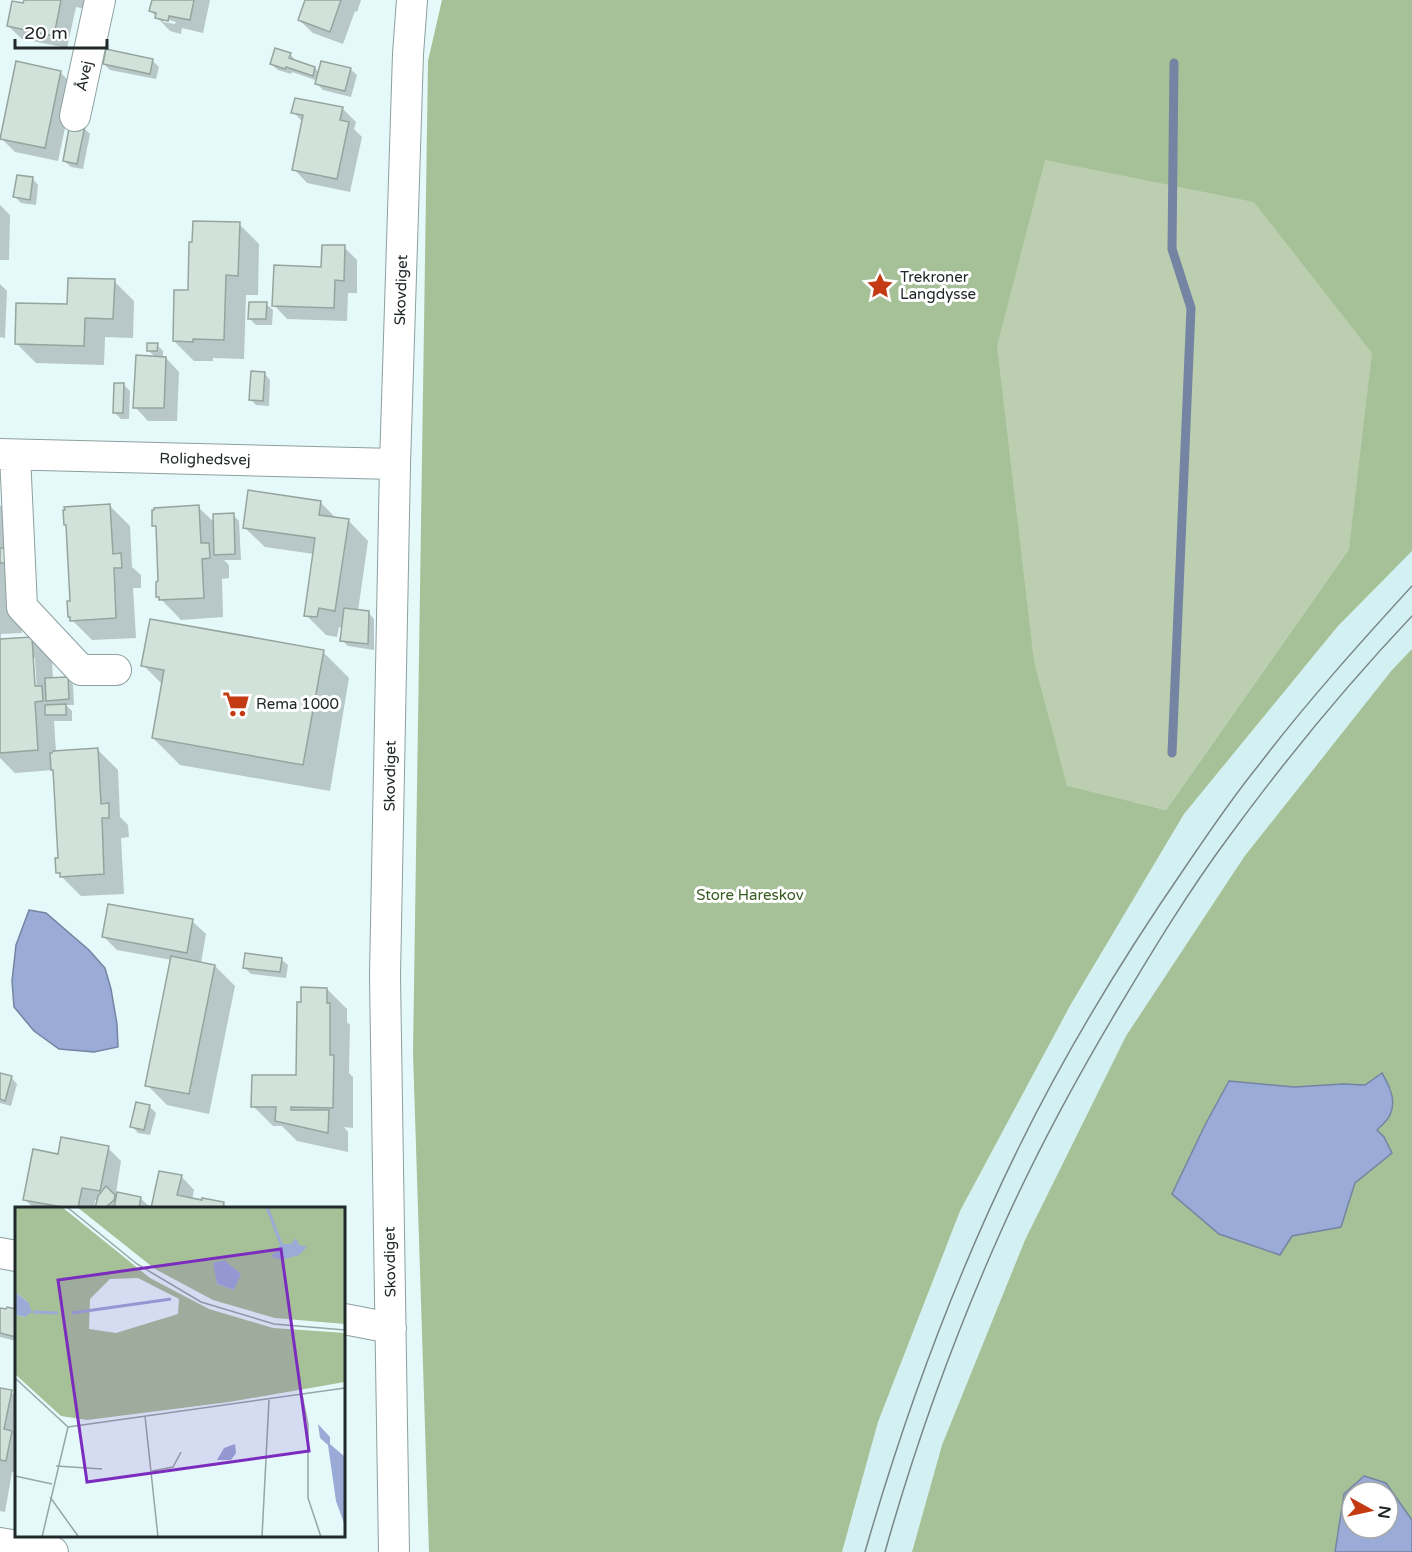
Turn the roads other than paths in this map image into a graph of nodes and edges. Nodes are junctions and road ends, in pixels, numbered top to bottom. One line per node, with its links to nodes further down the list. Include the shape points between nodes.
1 (100, 0): 3 (street, Åvej)
2 (412, 0): 5 (street, Skovdiget)
3 (75, 116)
4 (7, 455): 5 (street, Rolighedsvej); 6 (street, Rolighedsvej, via 22,608 81,670)
5 (395, 464): 10 (street, Skovdiget, via 385,976)
6 (116, 670)
7 (0, 1253): 8 (street)
8 (15, 1256)
9 (345, 1319): 10 (street)
10 (391, 1328): 13 (street, Skovdiget)
11 (0, 1543): 12 (street)
12 (53, 1552)
13 (394, 1552)

